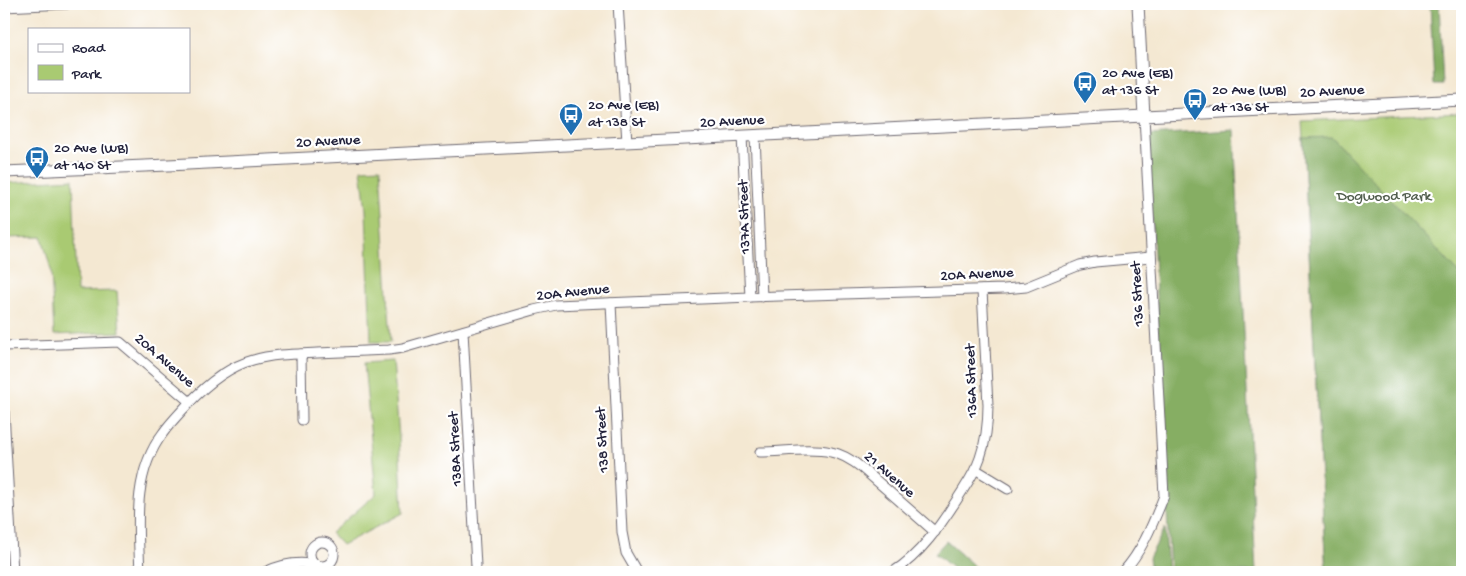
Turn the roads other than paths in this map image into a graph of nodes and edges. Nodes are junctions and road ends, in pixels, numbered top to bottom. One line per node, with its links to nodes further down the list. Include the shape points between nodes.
1 (67, 4): 4 (street)
2 (618, 4): 9 (street)
3 (1138, 4): 6 (street, 136 Street)
4 (4, 7)
5 (1462, 100): 6 (street, 20 Avenue)
6 (1144, 116): 8 (street, 20 Avenue); 13 (street, 136 Street)
7 (742, 136): 8 (street, 20 Avenue); 9 (street, 20 Avenue); 12 (street, 137A Street)
8 (755, 136): 11 (street, 137A Street)
9 (626, 142): 10 (street, 20 Avenue)
10 (4, 172)
11 (760, 230): 12 (street); 16 (street, 137A Street)
12 (747, 231): 15 (street, 137A Street)
13 (1150, 258): 14 (street, 20A Avenue, via 1094,262 1026,286); 35 (street, 136 Street, via 1164,496 1141,549)
14 (982, 290): 16 (street, 20A Avenue); 25 (street, 136A Street, via 988,419)
15 (750, 297): 16 (street, 20A Avenue); 17 (street, 20A Avenue)
16 (762, 297)
17 (610, 303): 18 (street, 20A Avenue, via 545,307); 33 (street, 138 Street, via 622,532 626,553)
18 (463, 331): 20 (street, 20A Avenue, via 396,349); 28 (street, 138A Street)
19 (4, 346): 21 (street, 20A Avenue, via 120,342)
20 (301, 354): 21 (street, 20A Avenue, via 251,360 212,380); 23 (street)
21 (190, 402): 31 (street, via 162,434 145,469 138,503)
22 (4, 411): 30 (street)
23 (302, 420)
24 (760, 452): 27 (street, 21 Avenue, via 812,450 839,454 862,468)
25 (976, 469): 26 (street); 27 (street, 136A Street)
26 (1008, 489)
27 (935, 532): 34 (street, 136A Street)
28 (476, 566)
29 (318, 569): 32 (street, via 304,562)
30 (13, 572)
31 (140, 572)
32 (265, 572)
33 (637, 572)
34 (893, 572)
35 (1123, 572)

